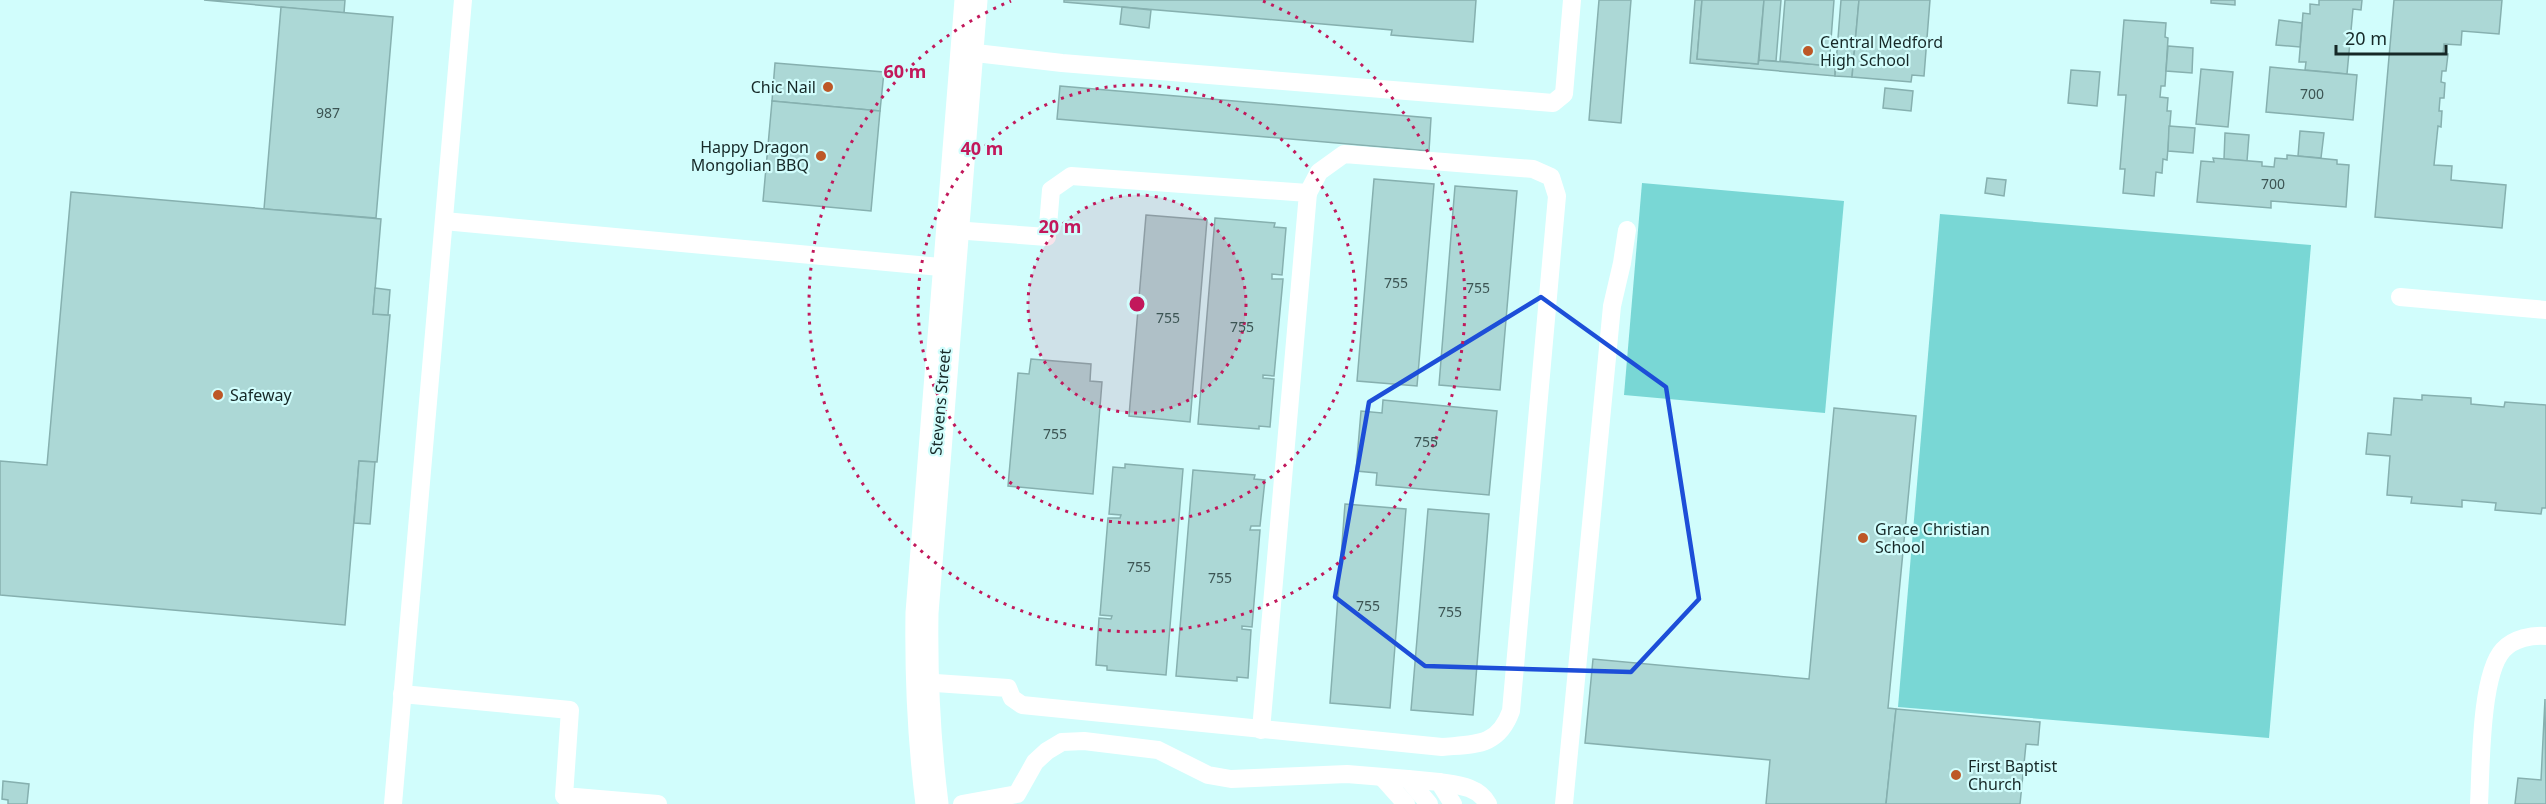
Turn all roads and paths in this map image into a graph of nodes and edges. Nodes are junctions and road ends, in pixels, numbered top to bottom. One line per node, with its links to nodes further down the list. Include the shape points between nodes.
1 (463, 0): 6 (lane)
2 (971, 0): 4 (street, Stevens Street)
3 (1572, 0): 4 (lane, via 1564,94 1553,103)
4 (967, 52): 7 (street, Stevens Street)
5 (1308, 193): 7 (lane, via 1071,176 1051,190 1047,237); 15 (lane); 15 (lane, via 1319,172 1344,154 1533,169 1551,177 1557,196 1511,711 1506,727 1485,742 1442,747)
6 (444, 221): 9 (lane); 14 (lane)
7 (954, 230): 9 (street, Stevens Street)
8 (1627, 230): 27 (lane, via 1612,306)
9 (951, 268): 13 (street, Stevens Street, via 922,613)
10 (2400, 297): 11 (lane)
11 (2546, 310)
12 (2546, 636): 28 (lane, via 2530,635 2503,650 2487,686)
13 (921, 682): 15 (lane, via 1008,688 1012,698 1022,705); 21 (street, Stevens Street)
14 (402, 694): 19 (lane); 20 (lane, via 570,710 564,796)
15 (1261, 730)
16 (1382, 777): 17 (lane); 22 (lane, via 1347,774 1231,778 1208,775 1158,750 1062,742 1035,762 1017,794); 23 (lane)
17 (1408, 779): 18 (lane); 24 (lane)
18 (1439, 782): 25 (lane); 26 (lane, via 1470,788)
19 (393, 804)
20 (658, 804)
21 (932, 804)
22 (962, 804)
23 (1406, 804)
24 (1429, 804)
25 (1453, 804)
26 (1488, 804)
27 (1564, 804)
28 (2479, 804)

